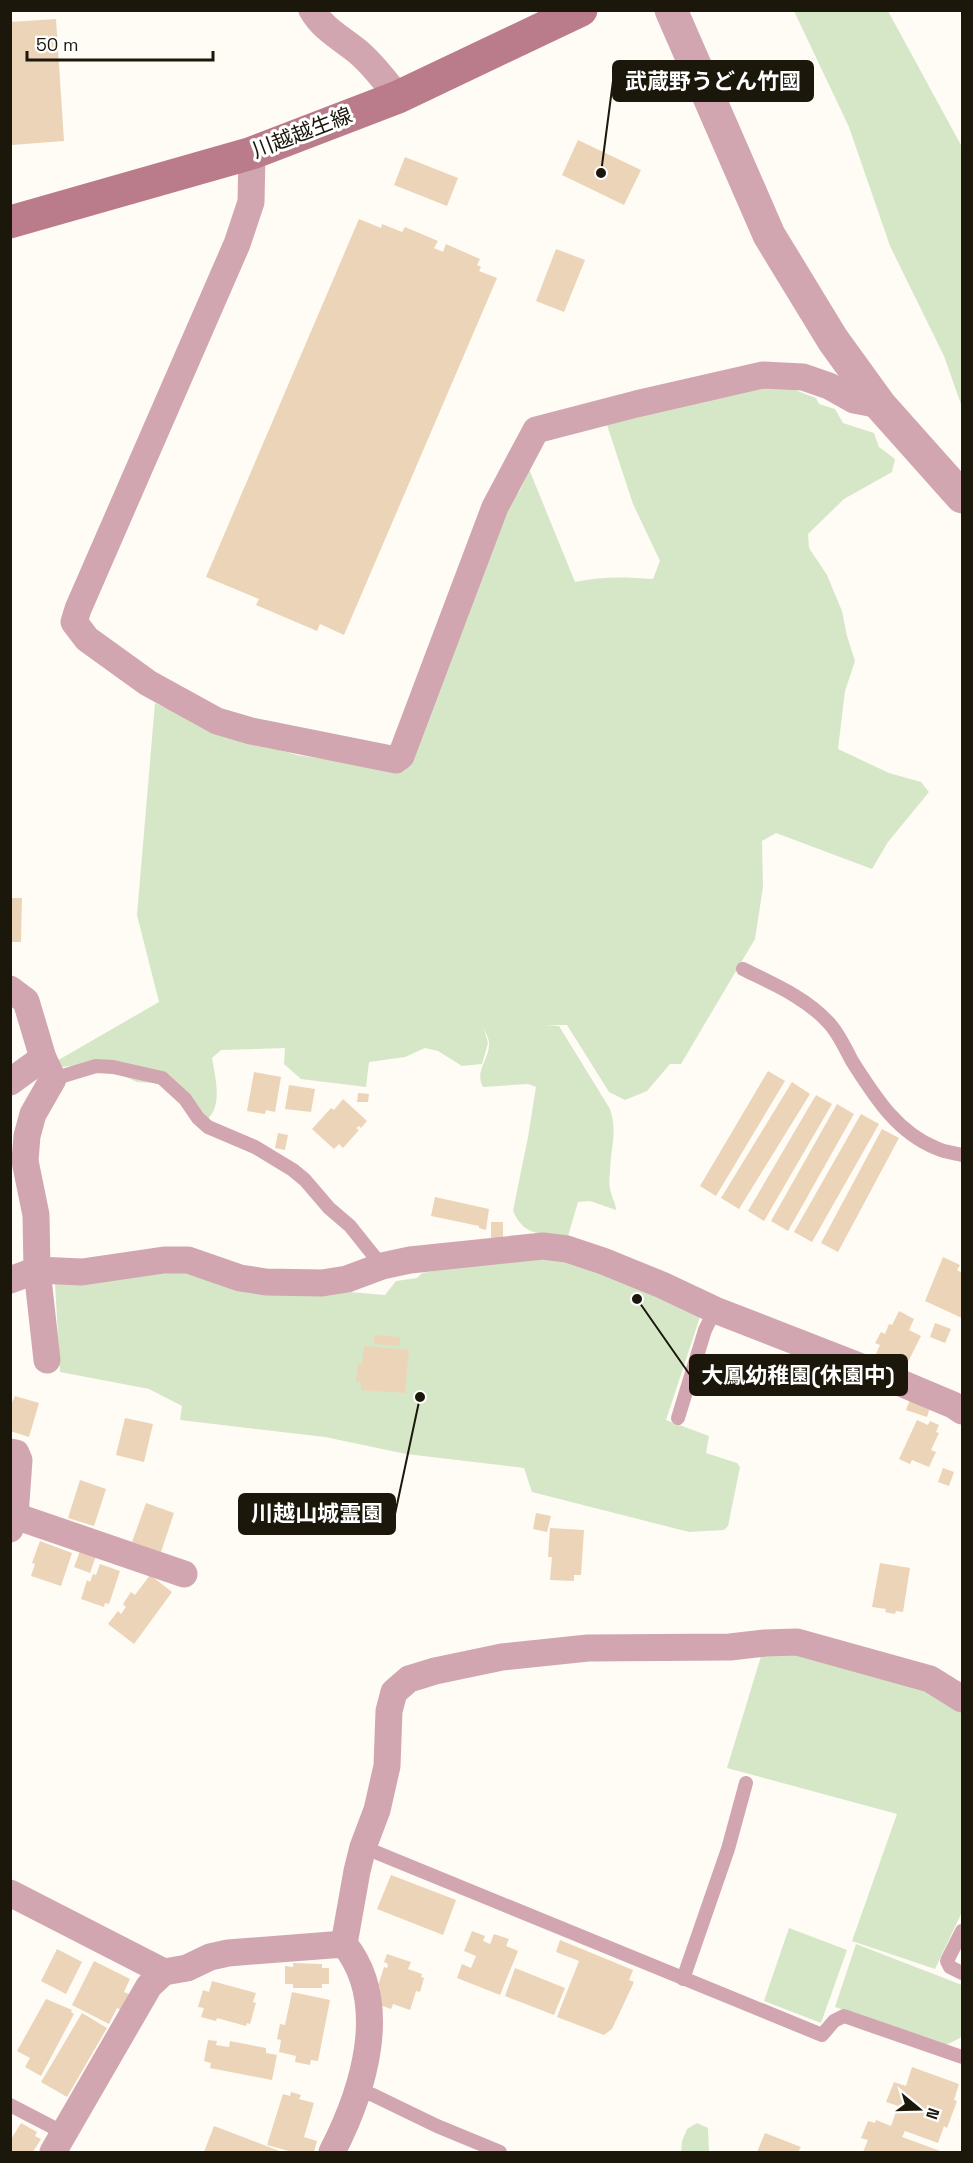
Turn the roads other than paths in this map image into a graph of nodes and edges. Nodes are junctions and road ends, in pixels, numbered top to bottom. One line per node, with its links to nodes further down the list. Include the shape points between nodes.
1 (312, 10): 4 (street, via 328,30 374,67)
2 (581, 10): 4 (main road, 川越越生線)
3 (671, 10): 7 (street, via 769,235 833,340)
4 (398, 97): 5 (main road, 川越越生線)
5 (252, 153): 6 (main road, 川越越生線); 7 (street, via 251,202 237,244 74,622 87,639 148,683 217,721 396,760 401,756 495,507 536,430 763,375 803,377 854,400)
6 (10, 222)
7 (880, 405): 8 (street)
8 (963, 497)
9 (743, 969): 13 (lane, via 786,991 830,1024 896,1122 937,1149)
10 (10, 989): 11 (street, via 26,1001)
11 (48, 1068): 12 (street); 14 (lane, via 113,1066 162,1078 208,1127 255,1147 305,1179); 15 (street, via 27,1137 25,1161 36,1215)
12 (10, 1082)
13 (963, 1155)
14 (382, 1266): 15 (street, via 347,1280 322,1283 240,1278 188,1260 82,1272); 17 (street, via 543,1246 567,1249 623,1269)
15 (37, 1270): 16 (street); 18 (street)
16 (10, 1280)
17 (715, 1311): 19 (street, via 877,1372); 20 (lane, via 705,1330)
18 (47, 1360)
19 (963, 1411)
20 (678, 1418)
21 (10, 1452): 22 (street, via 16,1453 19,1460)
22 (13, 1522): 23 (street)
23 (184, 1574)
24 (963, 1699): 26 (street, via 930,1680 797,1642 730,1647 588,1647 502,1657 435,1671 409,1678 394,1692 389,1710 387,1766 377,1810)
25 (746, 1783): 32 (lane, via 728,1849)
26 (363, 1846): 29 (street); 32 (lane)
27 (10, 1893): 30 (street)
28 (963, 1931): 31 (lane, via 947,1961)
29 (344, 1944): 30 (street, via 228,1953); 34 (street, via 360,1972 368,2000 370,2021)
30 (164, 1972): 36 (street, via 149,1986)
31 (963, 1973)
32 (683, 1979): 33 (lane, via 822,2035 844,2016)
33 (961, 2055)
34 (359, 2091): 37 (street); 38 (lane)
35 (10, 2105): 36 (lane)
36 (58, 2143)
37 (332, 2152)
38 (500, 2152)

